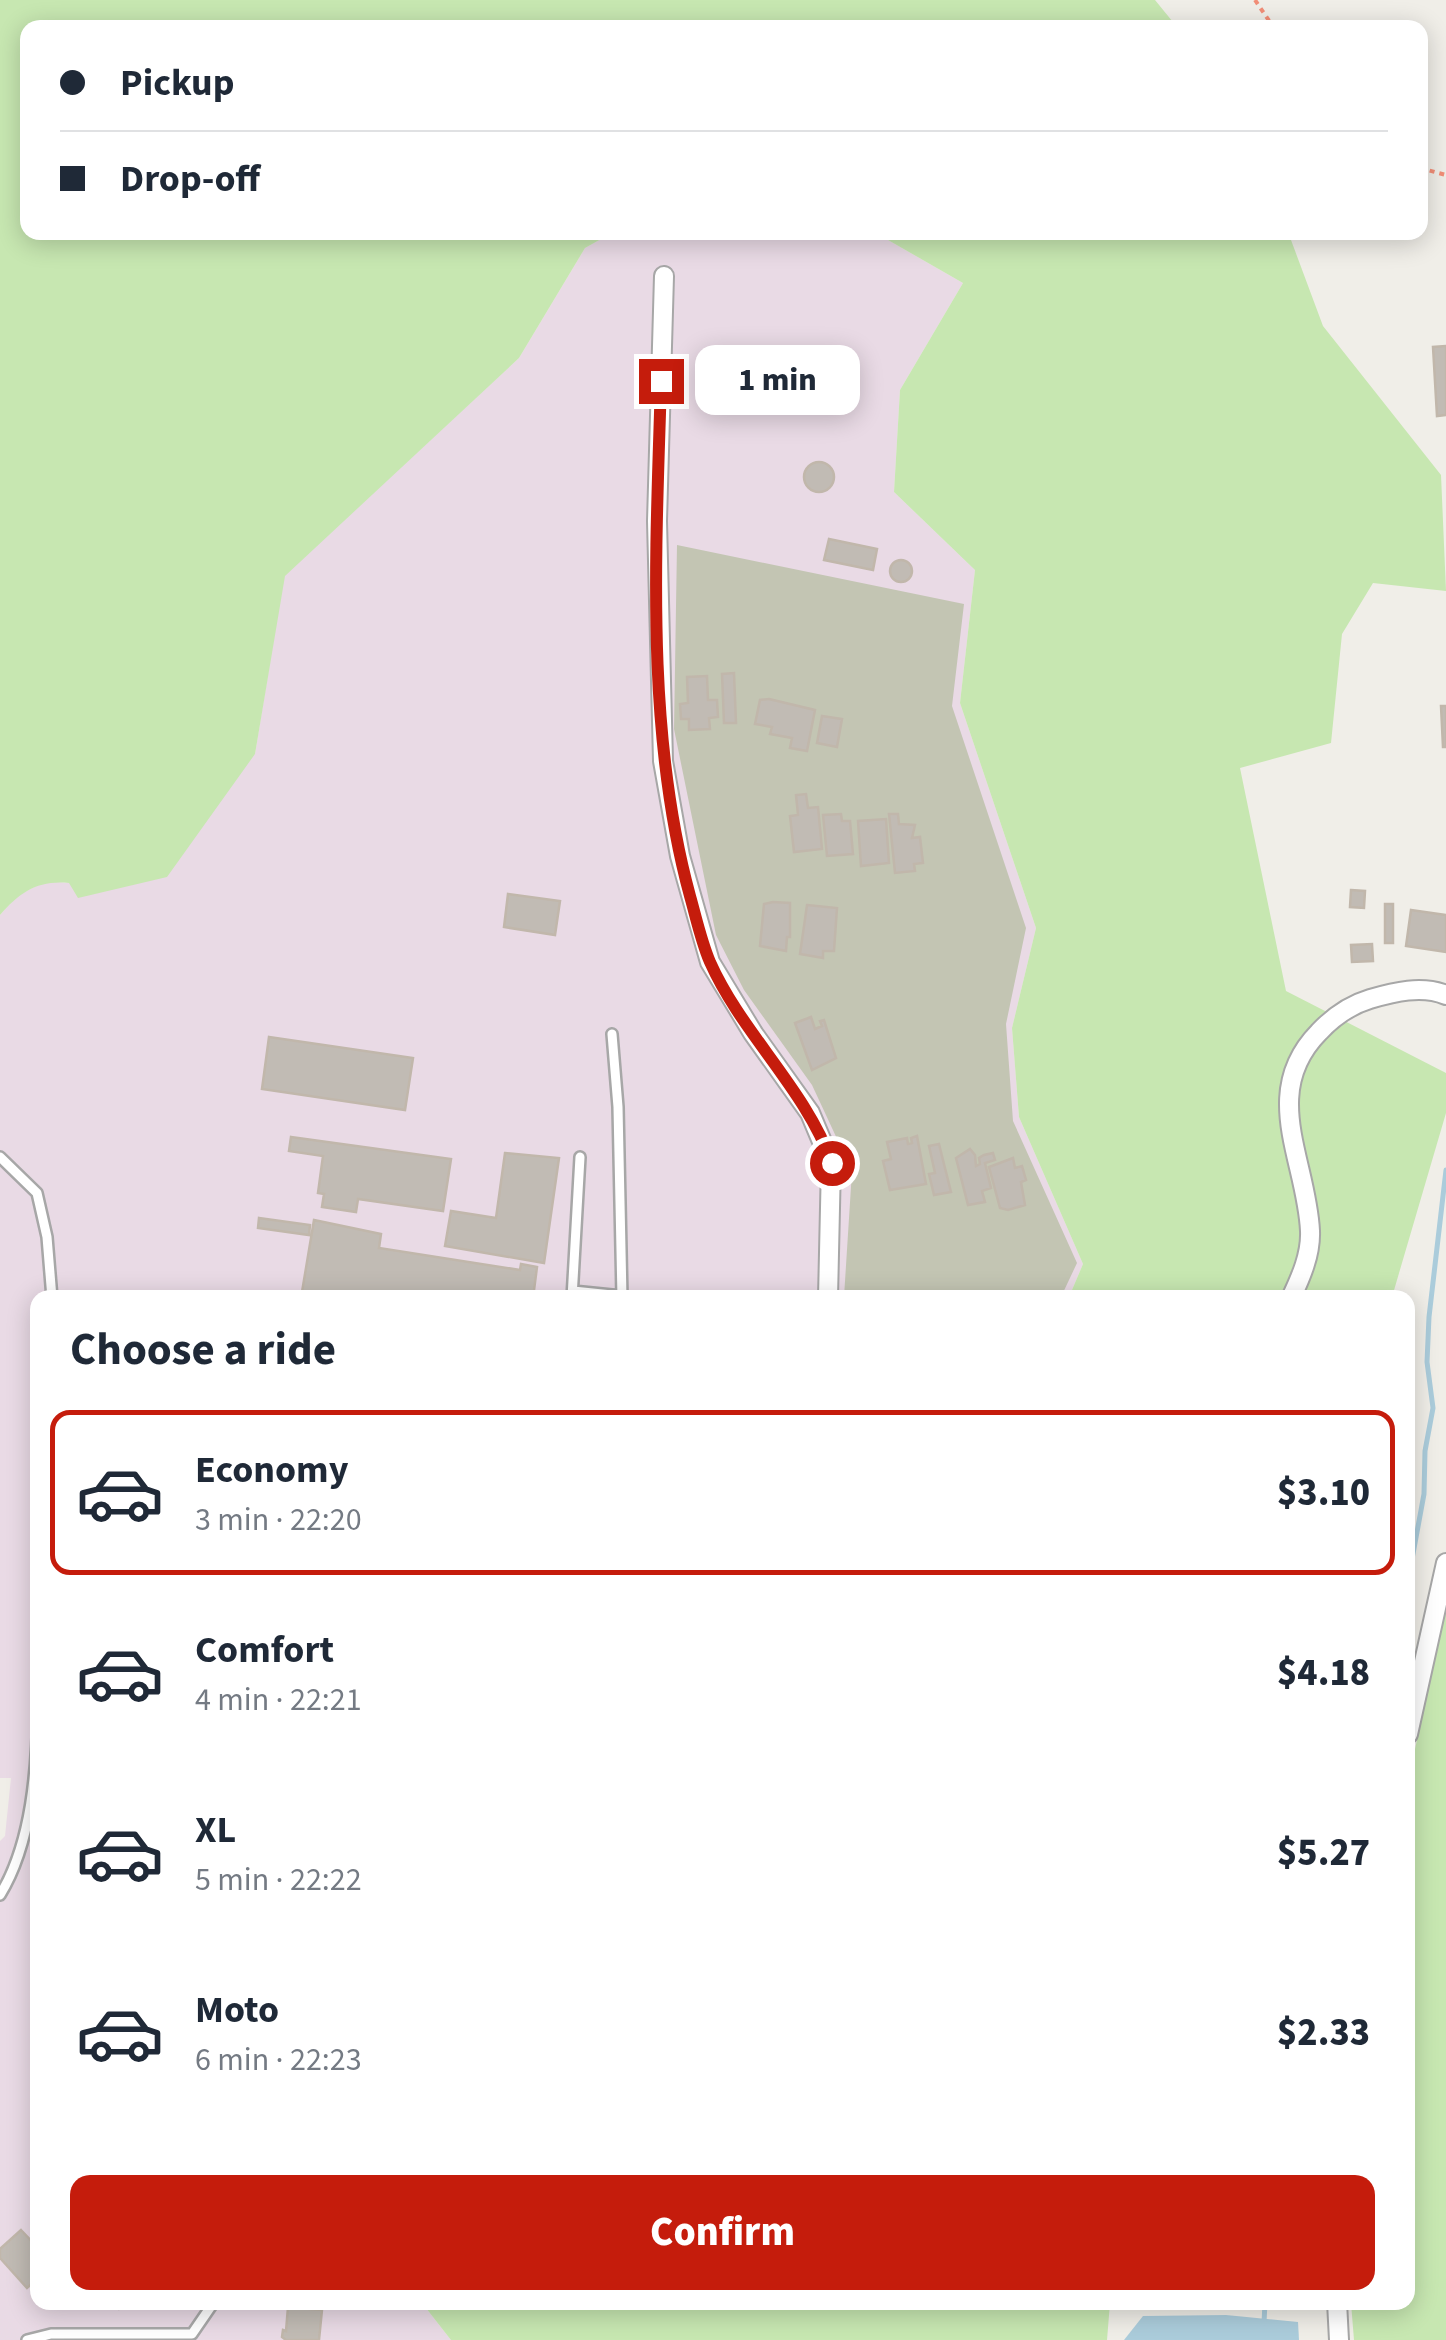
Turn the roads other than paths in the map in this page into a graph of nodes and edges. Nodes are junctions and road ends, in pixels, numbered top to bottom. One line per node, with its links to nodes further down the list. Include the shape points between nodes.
1 (664, 276): 9 (street, via 657,521 663,760 680,856 710,962 810,1113 832,1163)
2 (1446, 995): 10 (street, via 1416,990 1362,1002 1334,1016 1294,1066 1290,1124 1310,1234)
3 (612, 1034): 8 (lane)
4 (0, 1157): 6 (lane, via 37,1193)
5 (580, 1157): 7 (lane)
6 (51, 1290)
7 (572, 1290)
8 (622, 1290)
9 (828, 1290)
10 (1295, 1290)
11 (1446, 1563): 12 (street)
12 (1415, 1702)
13 (30, 1789): 14 (lane, via 18,1857)
14 (0, 1895)
15 (208, 2310): 17 (lane, via 192,2334 51,2334)
16 (1337, 2310): 18 (street)
17 (27, 2340)
18 (1339, 2340)

